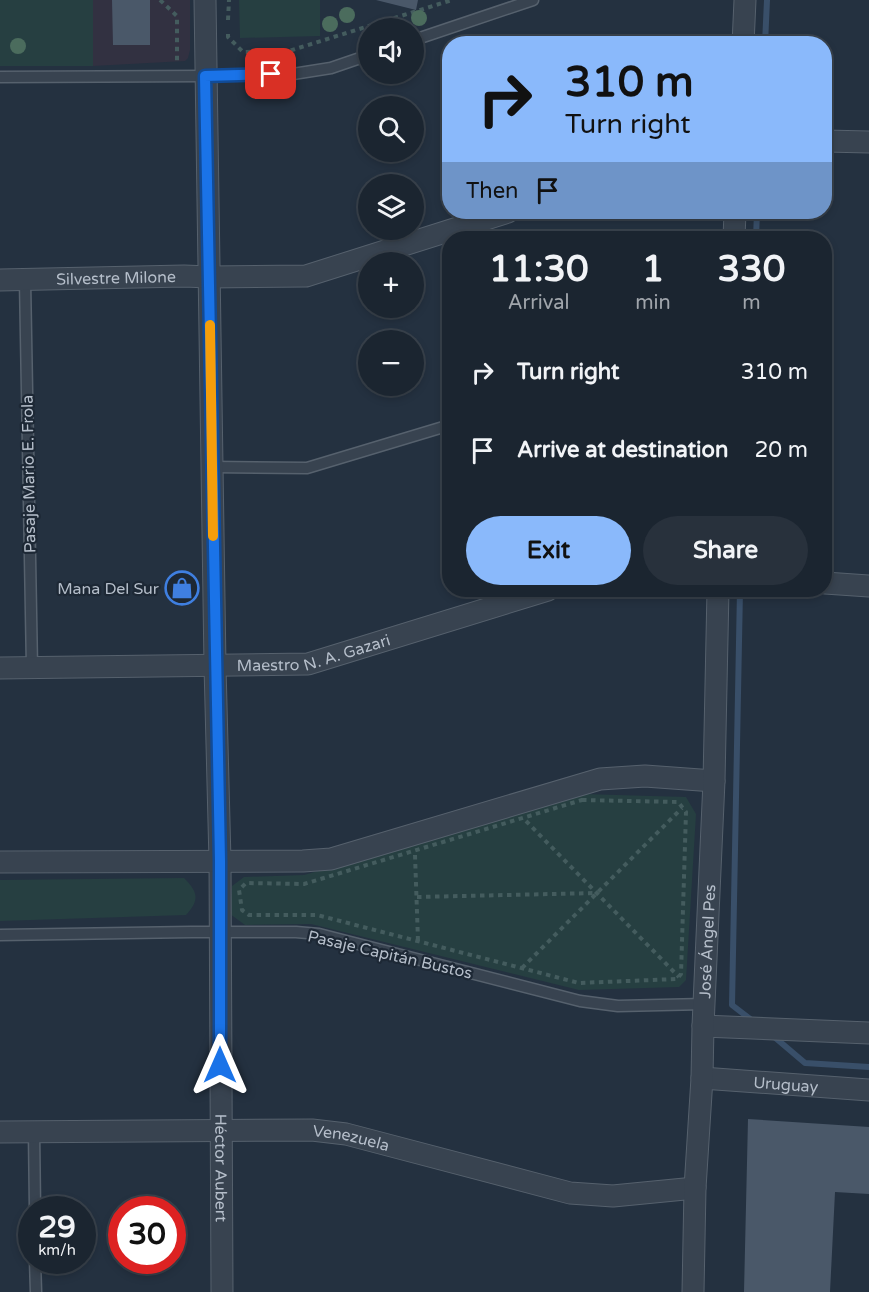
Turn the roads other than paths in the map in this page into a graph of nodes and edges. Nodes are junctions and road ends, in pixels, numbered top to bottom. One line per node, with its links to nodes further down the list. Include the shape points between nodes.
1 (205, 0): 8 (street, Héctor Aubert)
2 (533, 0): 5 (lane)
3 (745, 0): 4 (street)
4 (743, 36)
5 (424, 37)
6 (358, 59): 8 (lane, via 293,74)
7 (0, 76): 8 (lane)
8 (205, 76): 14 (street, Héctor Aubert)
9 (832, 141): 10 (street)
10 (869, 142)
11 (486, 219): 12 (street, Silvestre Milone)
12 (448, 231)
13 (442, 233): 14 (street, Silvestre Milone, via 306,276)
14 (209, 277): 16 (street, Silvestre Milone); 18 (street, Héctor Aubert)
15 (0, 280): 16 (street, Silvestre Milone)
16 (25, 280): 25 (lane, Pasaje Mario E. Frola)
17 (442, 427): 18 (lane, via 307,468)
18 (212, 467): 23 (street, Héctor Aubert)
19 (832, 583): 20 (street)
20 (869, 586)
21 (525, 597): 23 (street, Maestro N. A. Gazari, via 309,664)
22 (718, 597): 26 (street, José Ángel Pes)
23 (215, 666): 25 (street, Maestro N. A. Gazari); 27 (street, Héctor Aubert)
24 (0, 668): 25 (street, Maestro N. A. Gazari)
25 (32, 668)
26 (714, 781): 27 (street, via 645,776 600,779 331,859); 31 (street, José Ángel Pes)
27 (220, 861): 28 (street); 29 (street, Héctor Aubert)
28 (0, 862)
29 (220, 932): 30 (lane, Pasaje Capitán Bustos); 31 (lane, Pasaje Capitán Bustos, via 319,934 580,1001 618,1006); 36 (street, Héctor Aubert)
30 (0, 935)
31 (704, 1004): 32 (street, José Ángel Pes)
32 (703, 1026): 33 (street); 34 (street, José Ángel Pes)
33 (869, 1033)
34 (702, 1078): 35 (street, Uruguay); 39 (street, José Ángel Pes)
35 (869, 1090)
36 (221, 1131): 38 (street, Venezuela); 39 (street, Venezuela, via 312,1130 346,1134 570,1193 613,1196); 43 (street, Héctor Aubert)
37 (0, 1132): 38 (street, Venezuela)
38 (34, 1132): 40 (lane)
39 (696, 1188): 44 (street, José Ángel Pes)
40 (35, 1196)
41 (35, 1274): 42 (lane)
42 (36, 1292)
43 (222, 1292)
44 (693, 1292)

